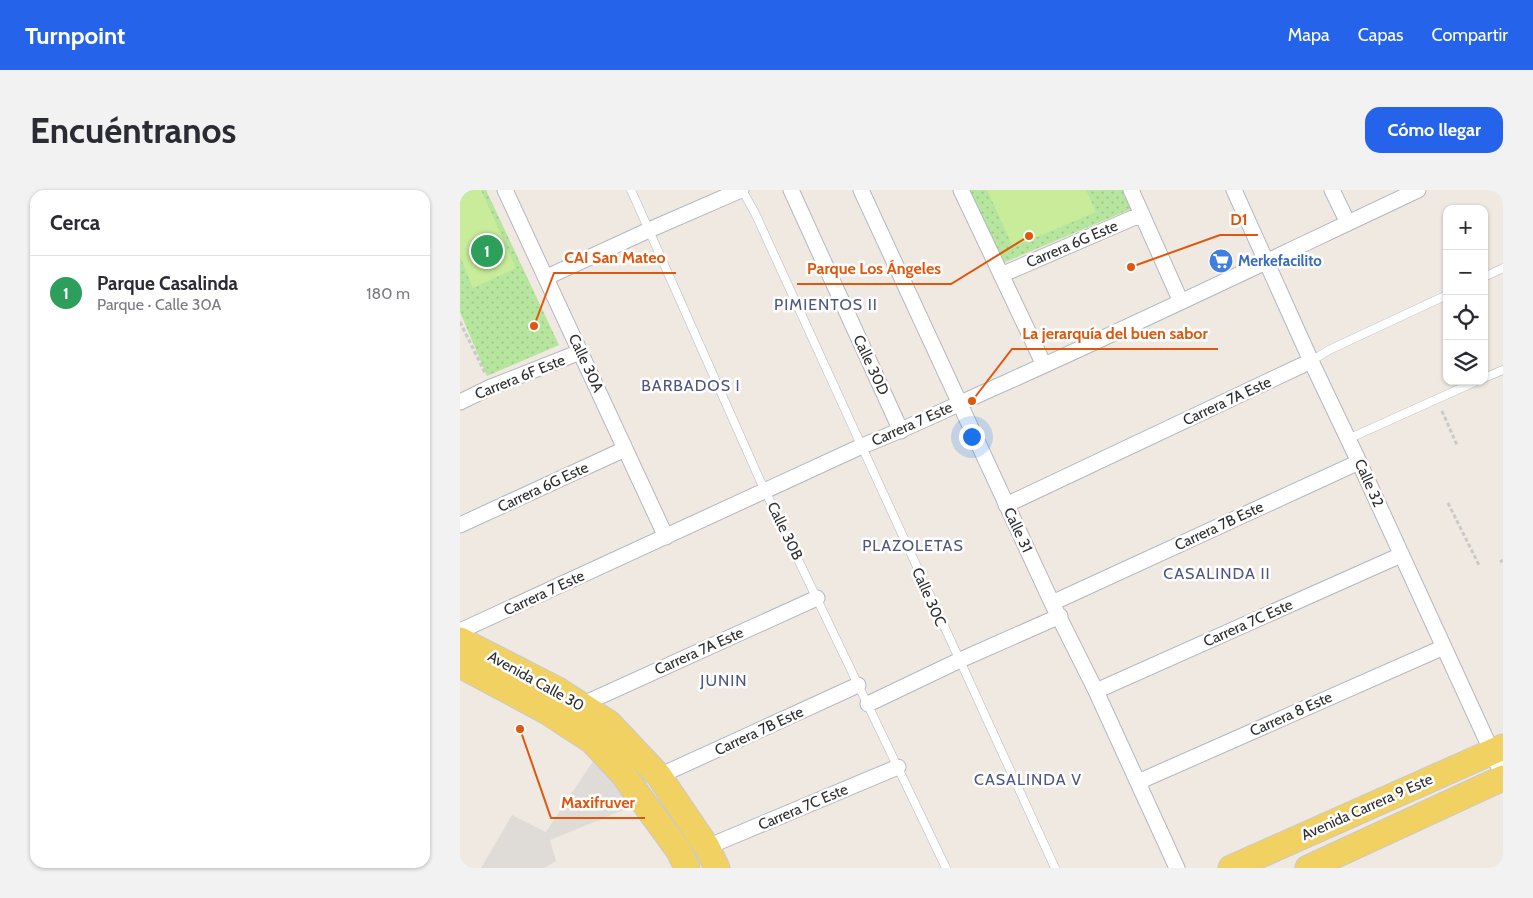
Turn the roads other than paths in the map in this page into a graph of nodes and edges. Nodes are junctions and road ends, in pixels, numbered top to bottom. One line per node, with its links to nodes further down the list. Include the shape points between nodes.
1 (505, 190): 18 (street, Calle 30A)
2 (631, 190): 13 (lane, Calle 30B)
3 (791, 190): 29 (street, Calle 30D)
4 (861, 190): 28 (street, Calle 31)
5 (961, 190): 16 (street)
6 (1131, 190): 11 (street)
7 (1234, 190): 14 (street, Calle 32)
8 (1332, 190): 12 (street)
9 (1418, 190): 12 (street, Carrera 7 Este)
10 (734, 191): 13 (street); 31 (lane, Calle 30C, via 755,213)
11 (1142, 214): 16 (street, Carrera 6G Este); 20 (street)
12 (1348, 223): 14 (street, Carrera 7 Este)
13 (649, 230): 18 (street); 34 (lane, Calle 30B)
14 (1267, 262): 20 (street, Carrera 7 Este); 22 (street, Calle 32)
15 (1503, 268): 17 (lane)
16 (1001, 275): 23 (street)
17 (1488, 275)
18 (547, 277): 21 (street, Calle 30A)
19 (1443, 297): 22 (lane, Carrera 7A Este)
20 (1181, 302): 23 (street, Carrera 7 Este)
21 (580, 352): 27 (street, Carrera 6F Este); 32 (street, Calle 30A)
22 (1311, 361): 30 (street, Calle 32); 35 (street, Carrera 7A Este)
23 (1044, 365): 28 (street, Carrera 7 Este)
24 (1503, 370): 25 (lane)
25 (1488, 376)
26 (1468, 385): 30 (lane)
27 (460, 402)
28 (960, 403): 29 (street, Carrera 7 Este); 35 (street, Calle 31)
29 (901, 431): 31 (street, Carrera 7 Este)
30 (1348, 439): 33 (street, Calle 32)
31 (862, 446): 34 (street, Carrera 7 Este); 44 (lane, Calle 30C)
32 (625, 449): 36 (street, Carrera 6G Este); 37 (street, Calle 30A)
33 (1359, 462): 38 (street, Calle 32); 40 (street, Carrera 7B Este)
34 (766, 491): 37 (street, Carrera 7 Este); 39 (lane, Calle 30B)
35 (1006, 505): 40 (street, Calle 31)
36 (460, 525)
37 (666, 537): 41 (street, Carrera 7 Este)
38 (1401, 555): 43 (street, Calle 32); 47 (street, Carrera 7C Este)
39 (817, 598): 46 (lane, Calle 30B); 48 (street, Carrera 7A Este)
40 (1056, 610): 44 (street, Carrera 7B Este); 47 (street, Calle 31)
41 (460, 631)
42 (460, 640): 48 (main road, Avenida Calle 30)
43 (1444, 646): 50 (street, Calle 32); 54 (street, Carrera 8 Este)
44 (958, 661): 49 (street, Carrera 7B Este); 58 (lane, Calle 30C)
45 (460, 665): 56 (main road, Avenida Calle 30, via 546,711 592,742 623,774 679,851)
46 (858, 685): 49 (lane, Calle 30B); 52 (street, Carrera 7B Este)
47 (1096, 691): 54 (street, Calle 31)
48 (581, 704): 52 (main road, Avenida Calle 30, via 608,723)
49 (868, 704): 51 (lane, Calle 30B)
50 (1497, 749): 53 (street, Calle 32); 60 (main road, Avenida Carrera 9 Este)
51 (898, 767): 55 (street, Carrera 7C Este); 57 (lane, Calle 30B)
52 (659, 776): 55 (main road, Avenida Calle 30)
53 (1503, 777): 61 (main road, Avenida Carrera 9 Este)
54 (1138, 782): 59 (street, Calle 31)
55 (712, 858)
56 (687, 868)
57 (946, 868)
58 (1055, 868)
59 (1177, 868)
60 (1231, 868)
61 (1308, 868)

